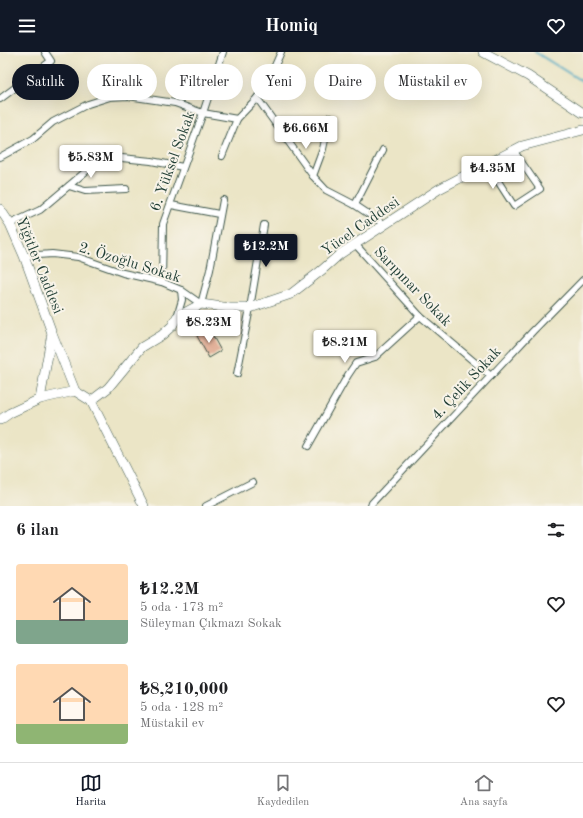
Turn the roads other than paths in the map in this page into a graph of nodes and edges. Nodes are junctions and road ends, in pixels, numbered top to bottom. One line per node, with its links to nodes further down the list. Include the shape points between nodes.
1 (45, 52): 6 (street, via 51,61)
2 (223, 52): 9 (street, 6. Yüksel Sokak)
3 (281, 52): 5 (street)
4 (483, 52): 10 (main road, via 528,76)
5 (276, 64)
6 (0, 98)
7 (255, 100): 12 (street)
8 (258, 100): 20 (street)
9 (203, 113): 12 (street); 17 (street, via 175,103 128,96 110,97 88,104 53,122 33,139); 19 (street, 6. Yüksel Sokak)
10 (583, 113)
11 (330, 117): 20 (street)
12 (236, 119): 16 (street)
13 (583, 130): 15 (main road, Yücel Caddesi)
14 (383, 150): 25 (street)
15 (513, 150): 18 (main road, Yücel Caddesi); 18 (street, via 540,190 514,206)
16 (222, 156)
17 (0, 157)
18 (487, 164): 30 (main road, Yücel Caddesi, via 439,189)
19 (183, 167): 21 (street, via 112,157 98,162); 24 (street, 6. Yüksel Sokak)
20 (313, 176): 25 (street, via 326,190)
21 (69, 186): 22 (street, via 85,191); 28 (street, via 40,210)
22 (126, 189)
23 (223, 200): 27 (street)
24 (171, 205): 27 (street); 34 (street, 6. Yüksel Sokak, via 162,224)
25 (354, 205): 30 (street)
26 (0, 209): 28 (main road, Yiğitler Caddesi)
27 (219, 214): 36 (street, via 210,270)
28 (10, 224): 32 (main road, Yiğitler Caddesi)
29 (264, 225): 37 (street)
30 (385, 225): 31 (main road, Yücel Caddesi)
31 (355, 244): 37 (main road, Yücel Caddesi, via 291,294); 38 (street, Sarıpınar Sokak)
32 (24, 256): 34 (street, 2. Özoğlu Sokak, via 52,254 78,257 123,273); 40 (main road, Yiğitler Caddesi)
33 (583, 280): 42 (street, 4. Çelik Sokak)
34 (162, 282): 35 (street, 2. Özoğlu Sokak)
35 (181, 290): 36 (street, 2. Özoğlu Sokak); 39 (street, via 182,300)
36 (201, 304): 37 (main road, Yücel Caddesi); 39 (main road)
37 (250, 308): 41 (street)
38 (420, 316): 42 (street, Sarıpınar Sokak); 47 (street, via 375,357 356,363)
39 (177, 317): 45 (main road, via 162,335 142,347 108,388)
40 (52, 333): 43 (main road, Yiğitler Caddesi); 44 (main road, Yiğitler Caddesi)
41 (236, 374)
42 (490, 376): 51 (street, 4. Çelik Sokak)
43 (76, 391): 44 (main road); 45 (main road)
44 (40, 399): 46 (main road)
45 (90, 401): 49 (main road)
46 (0, 420)
47 (308, 446)
48 (253, 482): 50 (street)
49 (144, 506)
50 (206, 506)
51 (371, 506)

